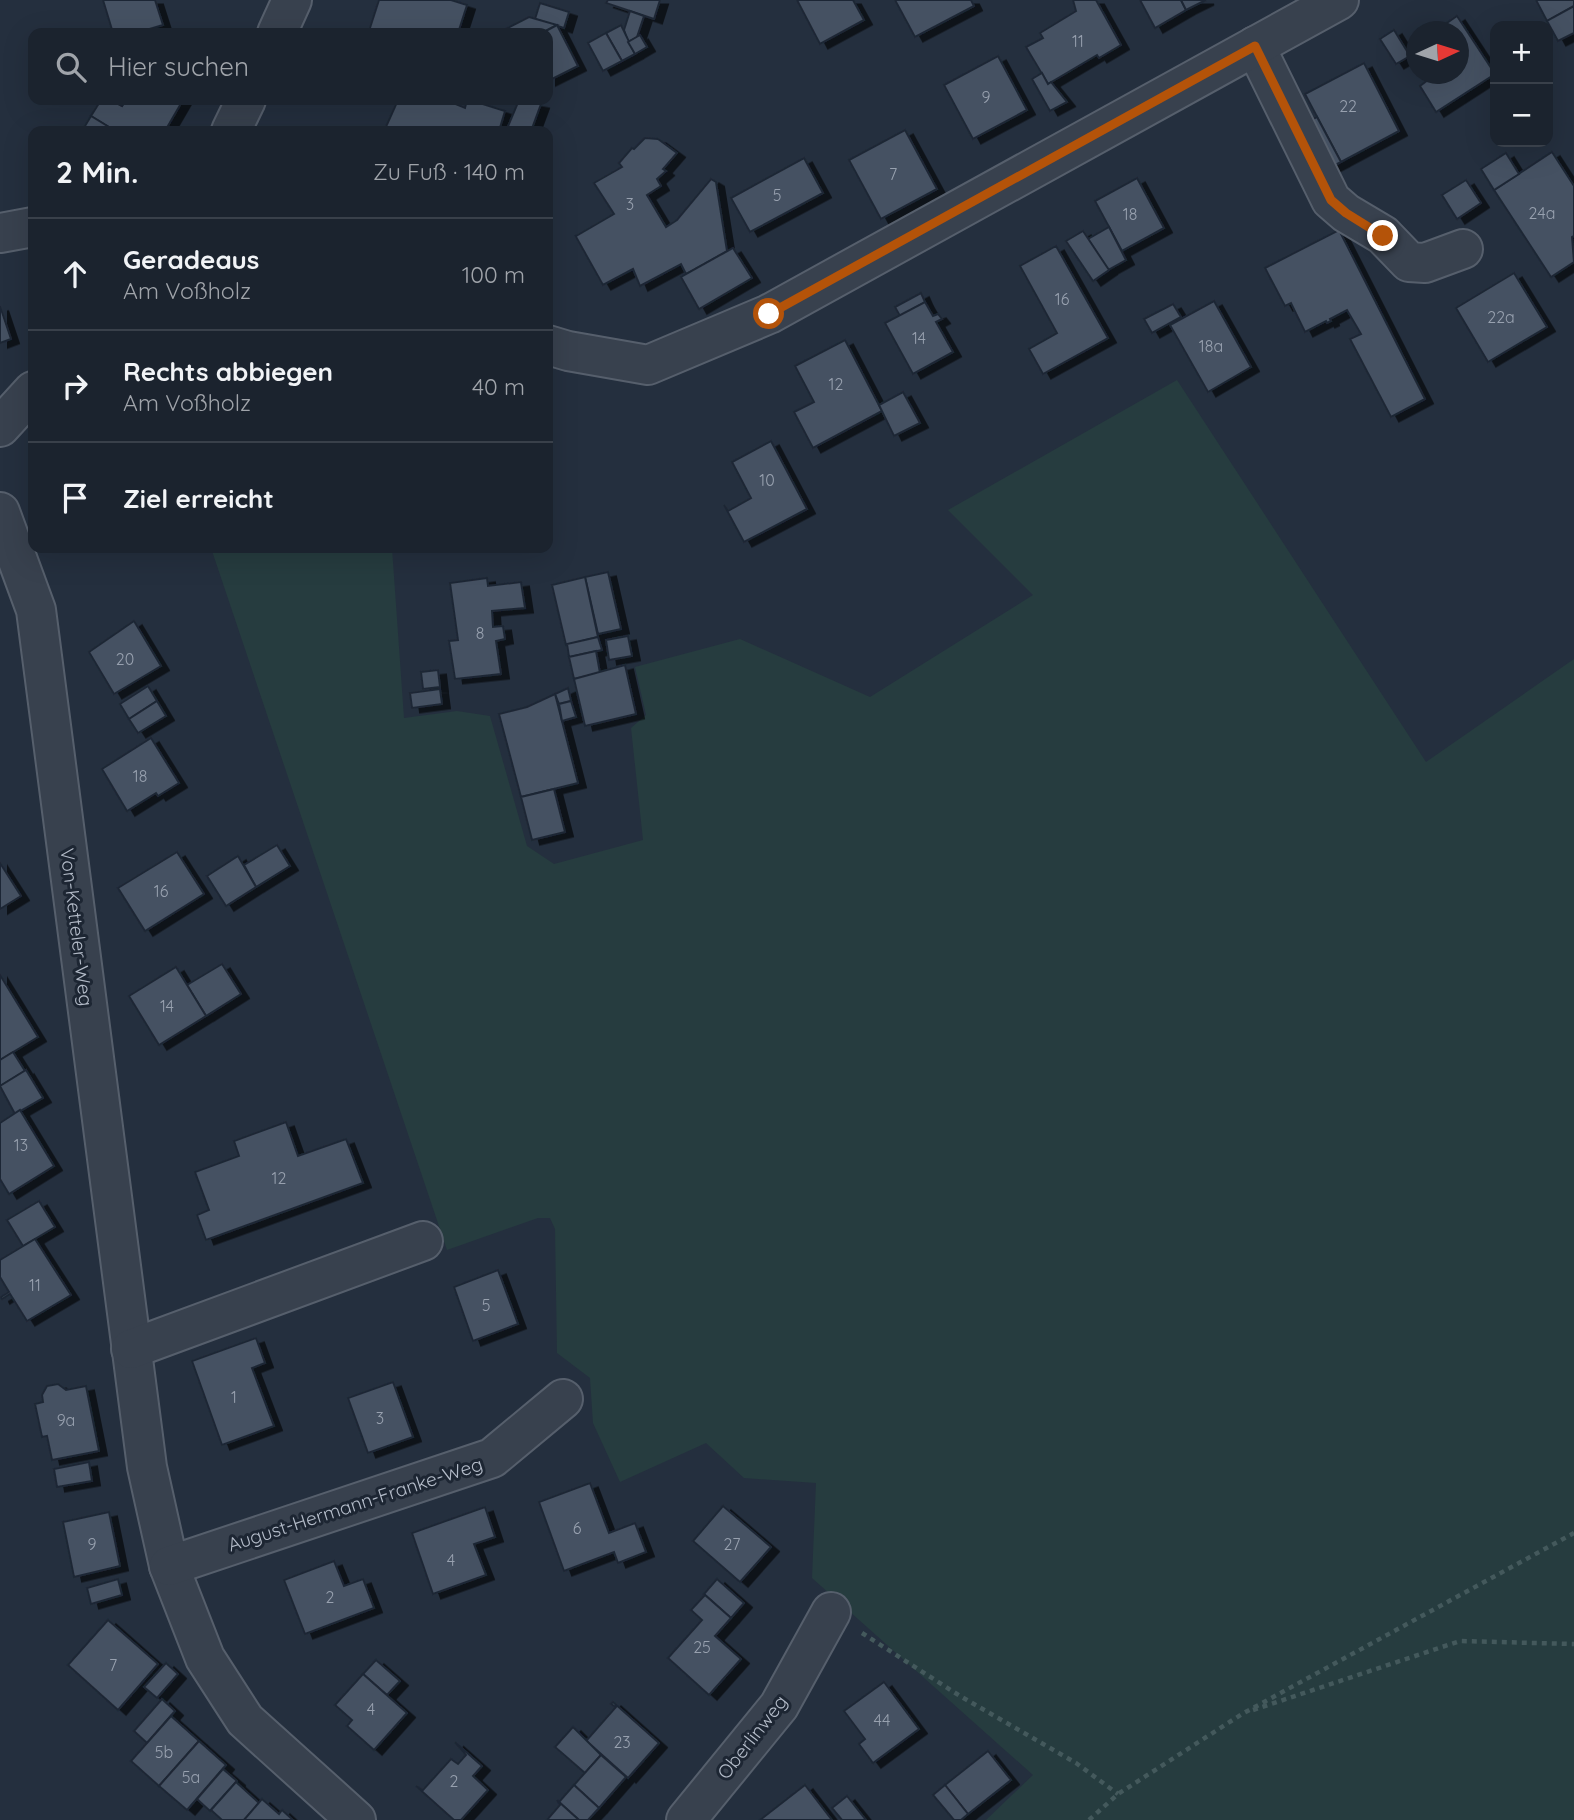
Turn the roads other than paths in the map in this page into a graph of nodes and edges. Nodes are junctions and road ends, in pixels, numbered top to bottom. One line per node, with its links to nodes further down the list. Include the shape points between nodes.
1 (292, 0): 3 (street)
2 (1339, 0): 4 (street)
3 (279, 28)
4 (1255, 46): 7 (street, via 1331,200 1383,236 1409,262 1425,263); 8 (street, via 769,314 648,365)
5 (244, 105): 6 (street)
6 (233, 126)
7 (1462, 249)
8 (553, 346)
9 (28, 396): 10 (street)
10 (0, 427)
11 (0, 512): 13 (street, Von-Ketteler-Weg, via 36,610)
12 (424, 1241): 13 (street)
13 (131, 1349): 15 (street, Von-Ketteler-Weg, via 147,1467)
14 (563, 1398): 15 (street, August-Hermann-Franke-Weg, via 492,1458)
15 (169, 1566): 17 (street, Von-Ketteler-Weg, via 205,1658 245,1720)
16 (831, 1612): 18 (street, Oberlinweg, via 779,1706)
17 (356, 1820)
18 (686, 1820)

